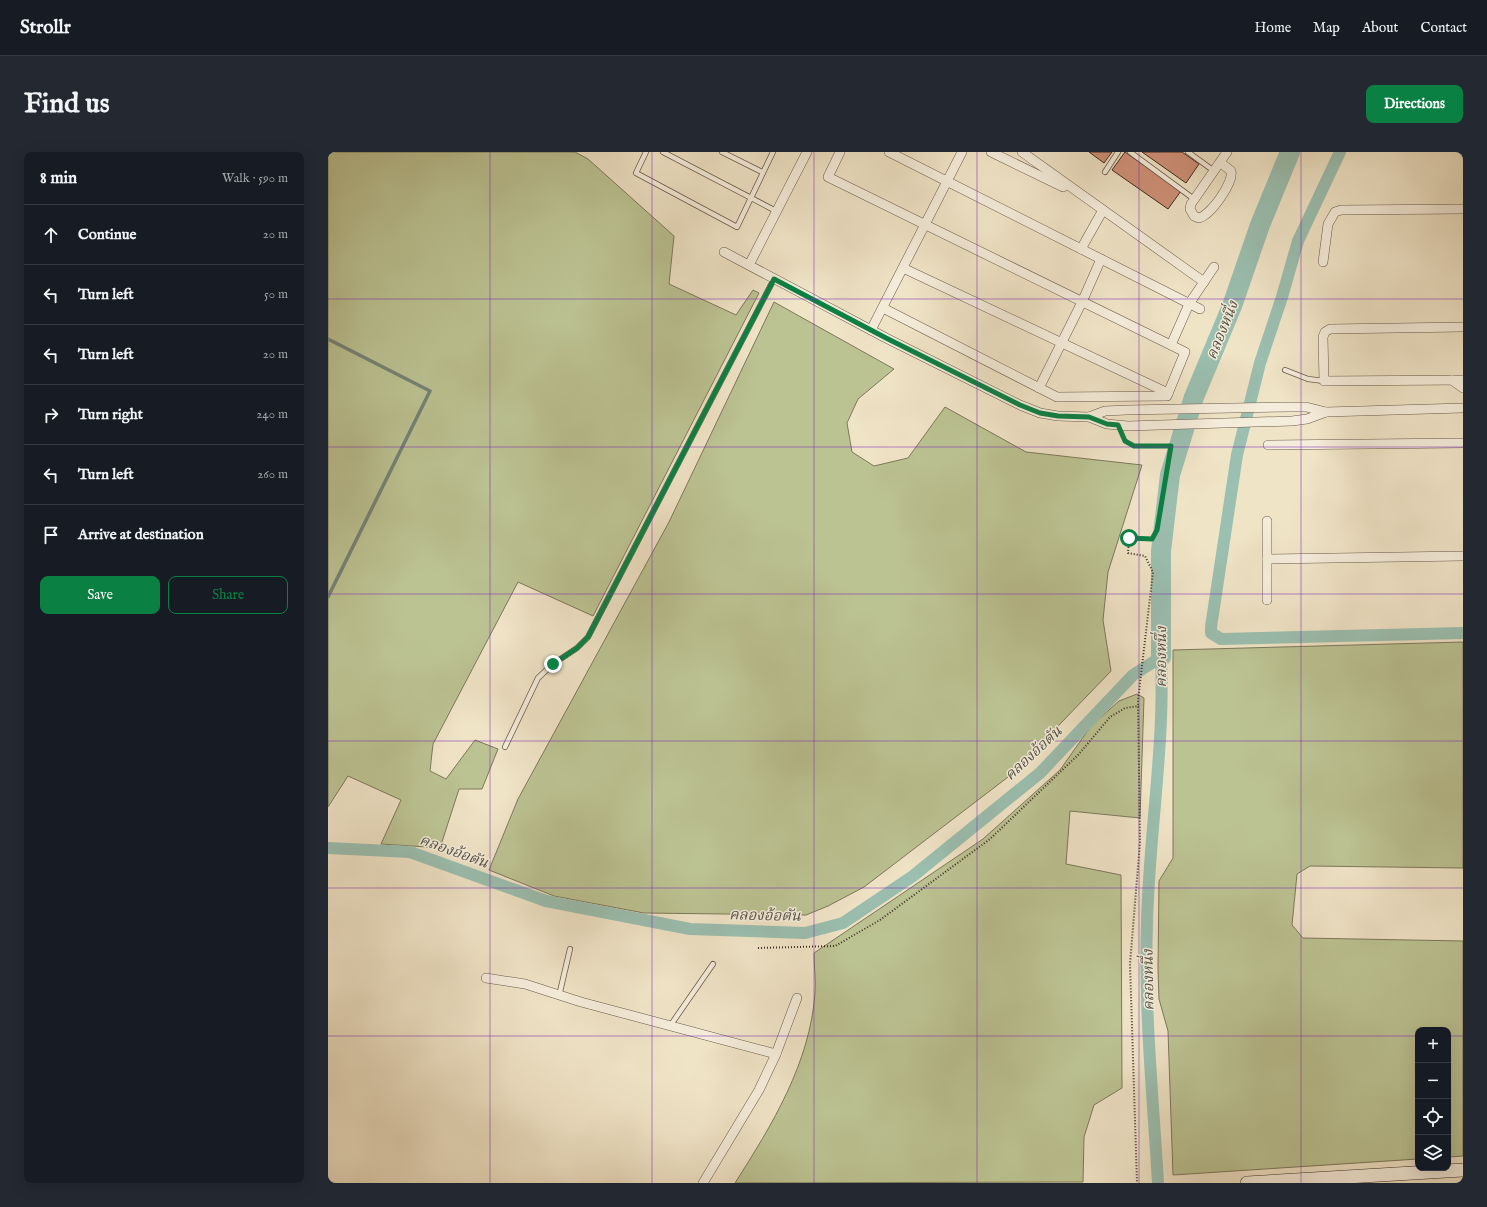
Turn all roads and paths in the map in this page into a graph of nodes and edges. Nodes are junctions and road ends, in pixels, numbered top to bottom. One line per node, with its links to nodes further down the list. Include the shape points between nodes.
1 (646, 152): 20 (lane, via 636,173 737,227)
2 (663, 152): 20 (lane)
3 (722, 152): 17 (lane)
4 (772, 152): 17 (lane)
5 (806, 152): 25 (street)
6 (840, 152): 26 (street, via 828,177)
7 (889, 152): 19 (street)
8 (962, 152): 19 (street)
9 (990, 152): 21 (street)
10 (1022, 152): 21 (street)
11 (1118, 152): 18 (lane)
12 (1130, 152): 22 (lane)
13 (1188, 152): 16 (lane)
14 (1227, 152): 15 (street)
15 (1220, 162): 16 (street); 22 (street, via 1229,167 1232,175 1210,213 1200,218 1194,216 1190,209)
16 (1214, 171): 22 (street)
17 (762, 172): 20 (lane)
18 (1105, 172)
19 (948, 180): 26 (street); 27 (street)
20 (750, 197): 25 (lane)
21 (1086, 198): 24 (street)
22 (1194, 199)
23 (1463, 209): 30 (street, via 1335,212 1328,224)
24 (1103, 210): 27 (street); 35 (street)
25 (776, 211): 31 (street)
26 (925, 225): 33 (street); 36 (street)
27 (1081, 248): 29 (street)
28 (724, 252): 31 (street)
29 (1101, 259): 36 (street); 37 (street)
30 (1323, 262)
31 (749, 265): 34 (street)
32 (1214, 267): 35 (street)
33 (903, 268): 38 (street); 42 (street)
34 (774, 279): 41 (street); 62 (lane, via 588,637 538,678)
35 (1204, 282): 37 (street)
36 (1082, 302): 42 (street); 43 (street)
37 (1189, 304): 39 (street); 43 (street)
38 (883, 308): 41 (street); 48 (street)
39 (1200, 309)
40 (1463, 327): 47 (street, via 1330,329 1322,337)
41 (872, 330): 53 (street, via 1020,405 1040,413)
42 (1061, 344): 48 (street); 50 (street)
43 (1171, 345): 50 (street, via 1185,352)
44 (1284, 370): 47 (lane, via 1308,379)
45 (1452, 380): 46 (street); 47 (street); 49 (street)
46 (1463, 380)
47 (1324, 381)
48 (1039, 388): 50 (street, via 1057,397 1167,396)
49 (1463, 388)
50 (1168, 393)
51 (1463, 408): 52 (street)
52 (1326, 412): 53 (street, via 1290,407 1127,410 1105,411); 54 (street, via 1292,421)
53 (1089, 417): 54 (street, via 1107,424)
54 (1123, 425): 61 (path, via 1125,441 1134,446 1171,446 1157,530 1152,539 1129,538 1128,553 1145,556 1153,572 1143,647)
55 (1463, 443): 56 (street)
56 (1268, 445)
57 (1267, 521): 59 (street)
58 (1463, 556): 59 (street)
59 (1267, 559): 60 (street)
60 (1267, 600)
61 (1139, 706): 64 (path, via 1125,708 1110,717 1079,754 990,839 880,920 836,946); 74 (path, via 1140,842 1130,964)
62 (506, 747)
63 (570, 948): 67 (lane)
64 (758, 948)
65 (713, 964): 69 (lane)
66 (486, 978): 67 (street, via 512,980)
67 (559, 996): 69 (street)
68 (798, 998): 70 (street)
69 (670, 1026): 70 (street)
70 (776, 1054): 73 (street, via 759,1090)
71 (1463, 1170): 72 (main road)
72 (1343, 1180): 75 (main road)
73 (706, 1181)
74 (1137, 1183)
75 (1247, 1183)

